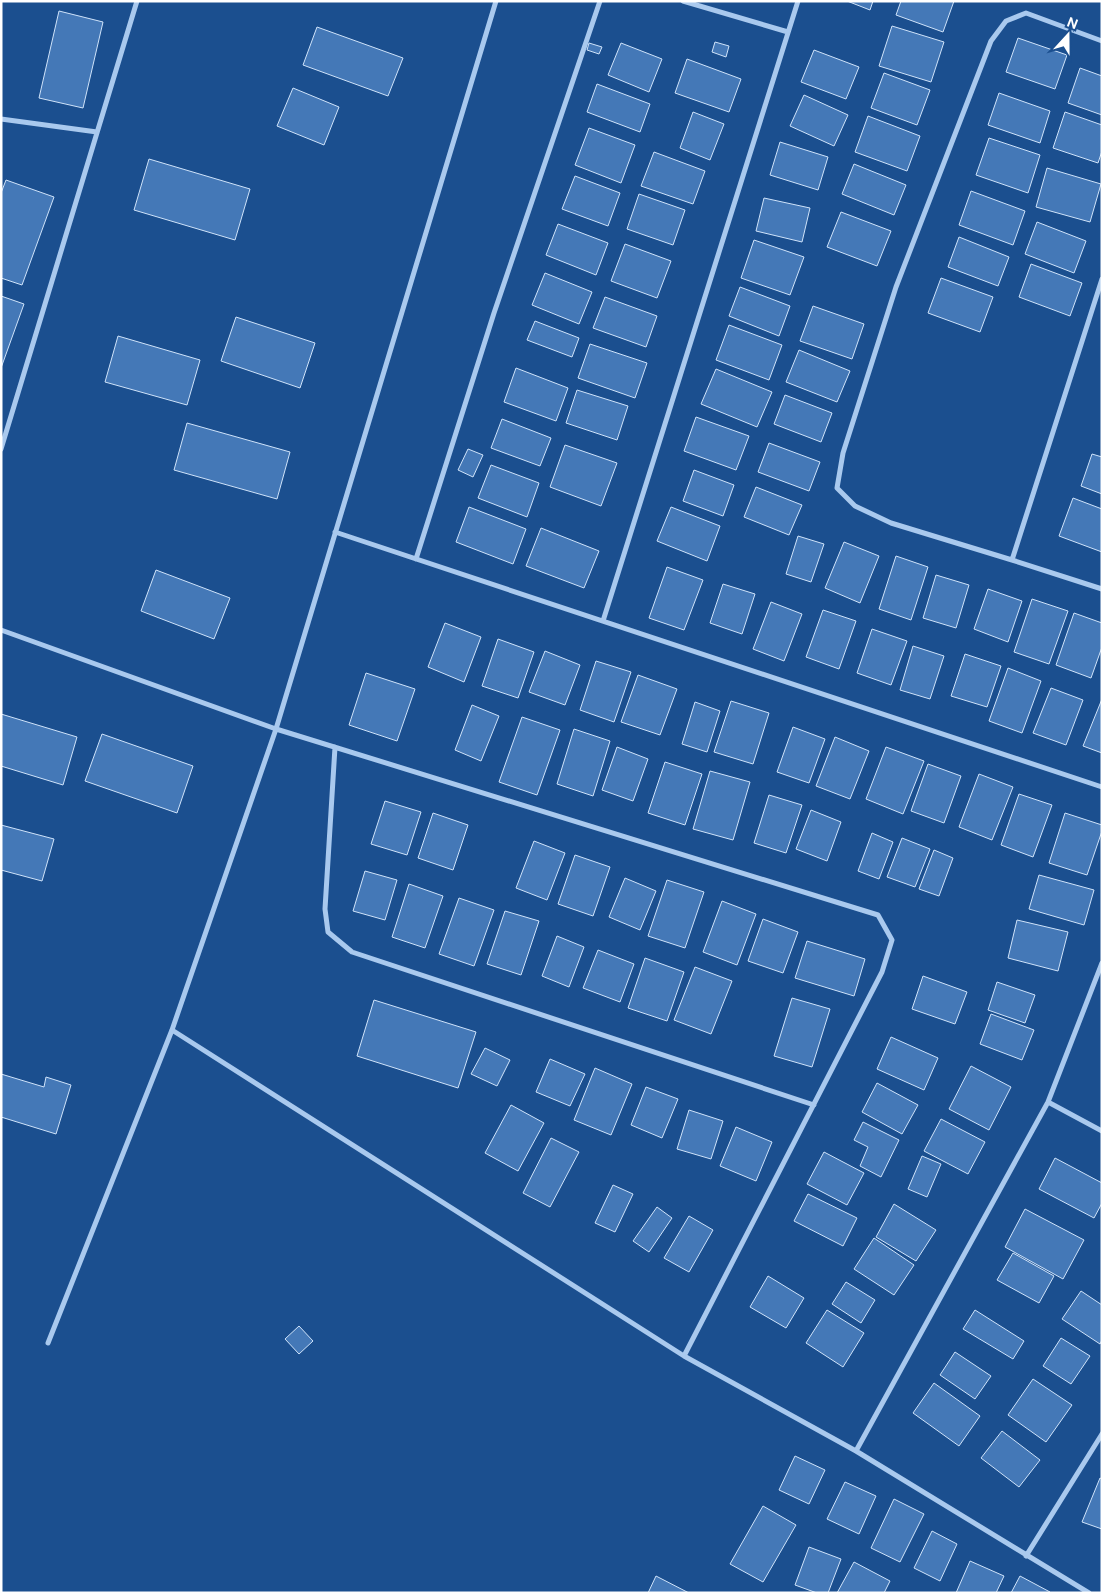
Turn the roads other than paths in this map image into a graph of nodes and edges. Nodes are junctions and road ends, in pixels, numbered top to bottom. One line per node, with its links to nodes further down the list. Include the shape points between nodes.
1 (137, 1): 9 (street)
2 (496, 1): 13 (street)
3 (600, 1): 14 (street, via 494,313)
4 (684, 1): 6 (street)
5 (798, 1): 6 (street)
6 (788, 32): 17 (street)
7 (1102, 41): 15 (street, via 1026,13 1006,21 991,41 896,287 843,453 838,488 855,506 891,524)
8 (1, 119): 9 (street)
9 (97, 132): 11 (street)
10 (1102, 279): 15 (street)
11 (2, 439): 12 (street)
12 (1, 448)
13 (335, 532): 14 (street); 19 (street)
14 (416, 559): 17 (street)
15 (1012, 560): 16 (street)
16 (1102, 589)
17 (603, 621): 21 (street)
18 (1, 630): 19 (street)
19 (276, 729): 20 (street); 23 (street)
20 (335, 748): 25 (street, via 324,909 328,932 352,952); 25 (street, via 878,915 892,940 882,972)
21 (1102, 787)
22 (1102, 963): 24 (street)
23 (172, 1030): 27 (street); 28 (street)
24 (1048, 1102): 26 (street); 30 (street)
25 (814, 1105): 28 (street)
26 (1102, 1130)
27 (48, 1343)
28 (684, 1356): 30 (street)
29 (1102, 1434): 31 (street)
30 (856, 1451): 31 (street)
31 (1026, 1556): 32 (street)
32 (1089, 1593)

